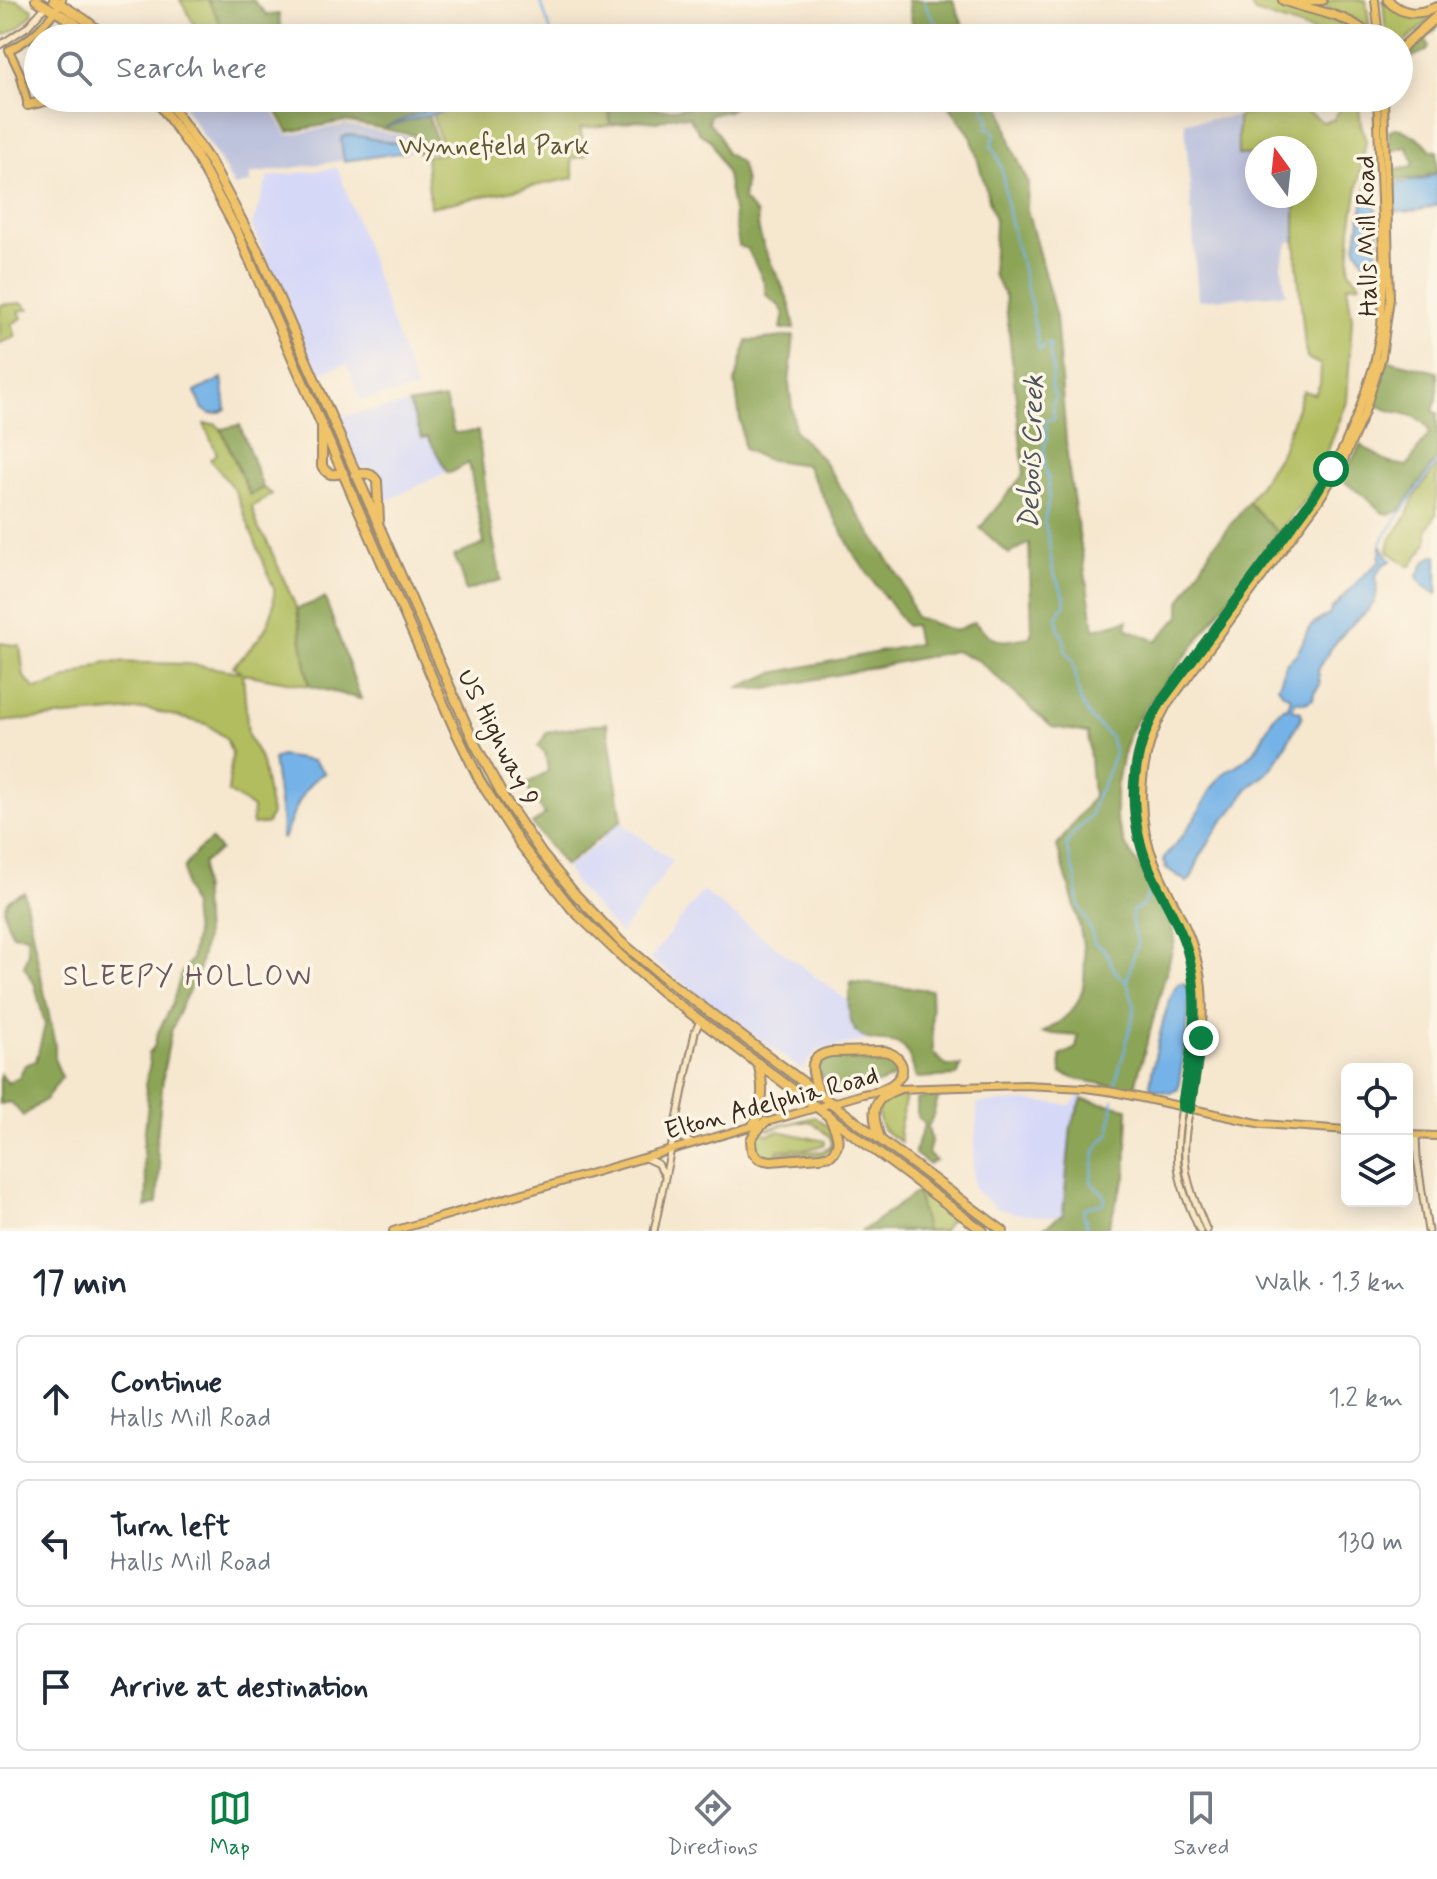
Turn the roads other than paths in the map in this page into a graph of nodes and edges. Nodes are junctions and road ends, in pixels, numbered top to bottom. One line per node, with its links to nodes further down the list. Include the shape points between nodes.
1 (36, 0): 7 (highway)
2 (1283, 0): 15 (highway)
3 (1302, 0): 4 (highway)
4 (1322, 0)
5 (1375, 0): 16 (main road)
6 (1388, 0): 8 (highway, via 1406,12)
7 (54, 3): 10 (highway); 11 (main road); 12 (main road); 14 (highway)
8 (1437, 7)
9 (1437, 16): 18 (highway)
10 (73, 22): 13 (highway)
11 (30, 24)
12 (40, 24)
13 (76, 24)
14 (86, 24)
15 (1355, 24)
16 (1378, 24)
17 (24, 29): 20 (main road)
18 (1413, 37)
19 (24, 41): 21 (main road)
20 (0, 45)
21 (9, 50): 22 (main road); 23 (main road)
22 (0, 54)
23 (24, 89)
24 (165, 112): 30 (highway, US Highway 9, via 225,207)
25 (176, 112): 31 (highway, US Highway 9, via 251,236)
26 (1378, 112): 28 (main road, Halls Mill Road)
27 (1385, 112): 29 (main road, Halls Mill Road)
28 (1383, 236): 29 (main road); 36 (main road, Halls Mill Road, via 1379,337 1343,448 1313,498 1163,699 1144,736 1135,768 1134,806 1139,840)
29 (1390, 260): 36 (main road, Halls Mill Road, via 1383,349 1351,445 1318,502 1155,728 1144,764 1142,805)
30 (322, 423): 32 (highway, US Highway 9); 32 (highway, via 322,466 330,474)
31 (348, 457): 32 (highway); 33 (highway, US Highway 9)
32 (343, 472): 34 (highway, US Highway 9)
33 (356, 475): 34 (highway); 35 (highway, US Highway 9); 35 (highway, via 371,475 377,481)
34 (351, 490): 37 (highway, US Highway 9, via 455,730 503,819 582,919 650,983)
35 (380, 528): 41 (highway, US Highway 9, via 483,759 550,864 641,960)
36 (1156, 874): 44 (main road, Halls Mill Road, via 1184,941 1194,989)
37 (701, 1020): 38 (highway, US Highway 9); 48 (main road)
38 (757, 1062): 43 (highway, US Highway 9); 47 (highway, via 763,1088)
39 (898, 1089): 40 (main road, Elton Adelphia Road); 44 (main road, Elton Adelphia Road, via 1076,1087); 53 (highway, via 881,1097 875,1108)
40 (879, 1091): 41 (highway, via 901,1076 898,1057 884,1051 831,1052 816,1058 812,1066); 42 (main road, Elton Adelphia Road)
41 (819, 1093): 42 (highway, US Highway 9)
42 (832, 1102): 43 (main road, Elton Adelphia Road); 53 (highway, US Highway 9)
43 (817, 1107): 45 (highway, US Highway 9); 46 (main road, Elton Adelphia Road)
44 (1186, 1108): 49 (main road, Elton Adelphia Road, via 1262,1124); 62 (main road, via 1177,1137 1177,1168); 63 (main road, via 1184,1167)
45 (828, 1114): 46 (highway, via 837,1145 831,1155 820,1157 759,1159 751,1140); 60 (highway, US Highway 9)
46 (765, 1122): 47 (main road, Elton Adelphia Road)
47 (753, 1125): 54 (main road, Elton Adelphia Road)
48 (675, 1126): 54 (main road); 55 (main road)
49 (1341, 1130)
50 (1413, 1136): 51 (main road)
51 (1416, 1136): 52 (main road); 64 (main road)
52 (1437, 1136)
53 (881, 1139): 61 (highway, US Highway 9)
54 (691, 1143): 55 (main road, Elton Adelphia Road)
55 (670, 1150): 56 (main road, Elton Adelphia Road); 57 (main road)
56 (644, 1157): 57 (main road); 58 (main road, Elton Adelphia Road)
57 (665, 1175): 59 (main road)
58 (393, 1231)
59 (654, 1231)
60 (983, 1231)
61 (1003, 1231)
62 (1200, 1231)
63 (1207, 1231)
64 (1428, 1231)

